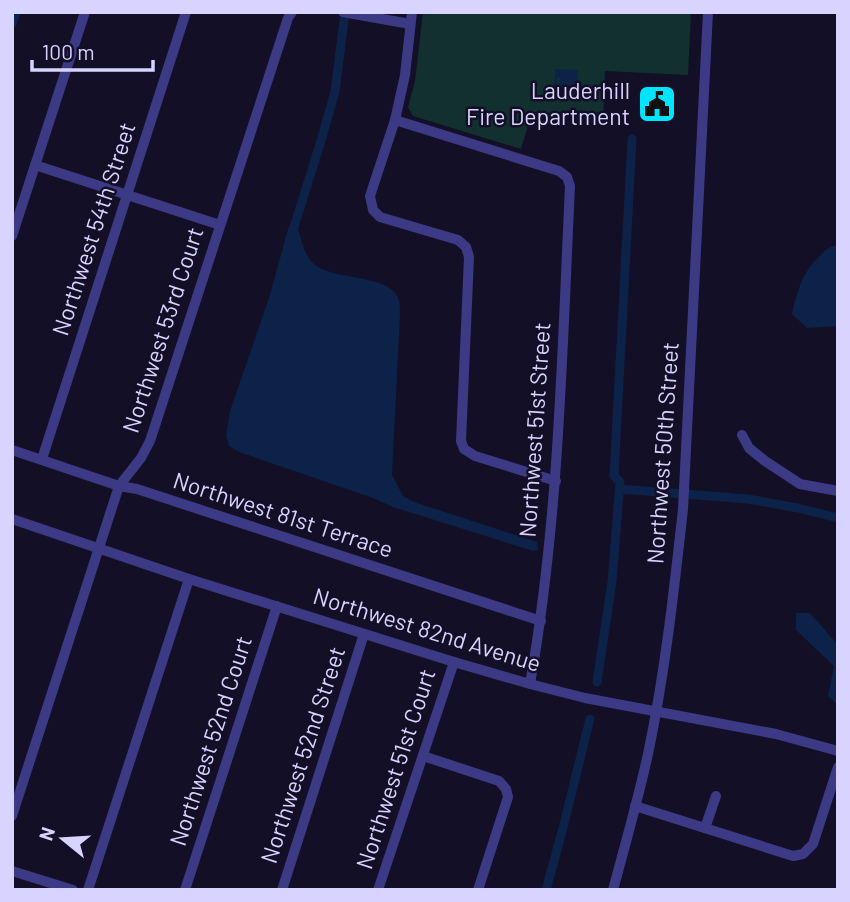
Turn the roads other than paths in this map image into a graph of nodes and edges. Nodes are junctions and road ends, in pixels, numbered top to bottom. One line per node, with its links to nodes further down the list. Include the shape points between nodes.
1 (85, 12): 9 (street)
2 (186, 12): 10 (street, Northwest 54th Street)
3 (292, 12): 11 (street, Northwest 53rd Court)
4 (343, 12): 7 (street)
5 (412, 12): 7 (street)
6 (708, 12): 27 (street, Northwest 50th Street, via 684,501)
7 (410, 24): 8 (street)
8 (395, 120): 16 (street, Northwest 51st Street, via 567,177); 16 (street, via 370,196 373,210 380,217 458,240 469,257 464,449)
9 (35, 165): 10 (street); 12 (street)
10 (128, 194): 11 (street); 15 (street, Northwest 54th Street)
11 (220, 225): 17 (street, Northwest 53rd Court, via 150,441)
12 (12, 236)
13 (742, 435): 18 (street, via 748,448 800,484)
14 (12, 450): 15 (street, Northwest 81st Terrace)
15 (42, 459): 17 (street, Northwest 81st Terrace)
16 (556, 481): 23 (street, Northwest 51st Street)
17 (119, 486): 20 (street, Northwest 53rd Court); 23 (street, Northwest 81st Terrace)
18 (838, 491)
19 (12, 519): 20 (street, Northwest 82nd Avenue)
20 (99, 548): 21 (street, Northwest 82nd Avenue); 33 (street, Northwest 53rd Court)
21 (189, 579): 22 (street, Northwest 82nd Avenue); 37 (street)
22 (277, 606): 24 (street, Northwest 82nd Avenue); 38 (street, Northwest 52nd Court)
23 (541, 621): 26 (street, Northwest 51st Street)
24 (364, 634): 25 (street, Northwest 82nd Avenue); 39 (street, Northwest 52nd Street)
25 (454, 662): 26 (street, Northwest 82nd Avenue); 29 (street, Northwest 51st Court)
26 (530, 684): 27 (street, Northwest 82nd Avenue)
27 (656, 712): 28 (street, Northwest 82nd Avenue, via 776,734); 32 (street, Northwest 50th Street)
28 (838, 751)
29 (423, 756): 40 (street, Northwest 51st Court); 41 (street, via 499,781 506,789 508,797)
30 (838, 767): 34 (street, via 813,844 803,854 793,856)
31 (716, 796): 34 (street)
32 (635, 806): 34 (street); 42 (street, Northwest 50th Street)
33 (12, 816)
34 (705, 828)
35 (12, 871): 36 (street)
36 (73, 890)
37 (88, 890)
38 (185, 890)
39 (282, 890)
40 (378, 890)
41 (478, 890)
42 (613, 890)

